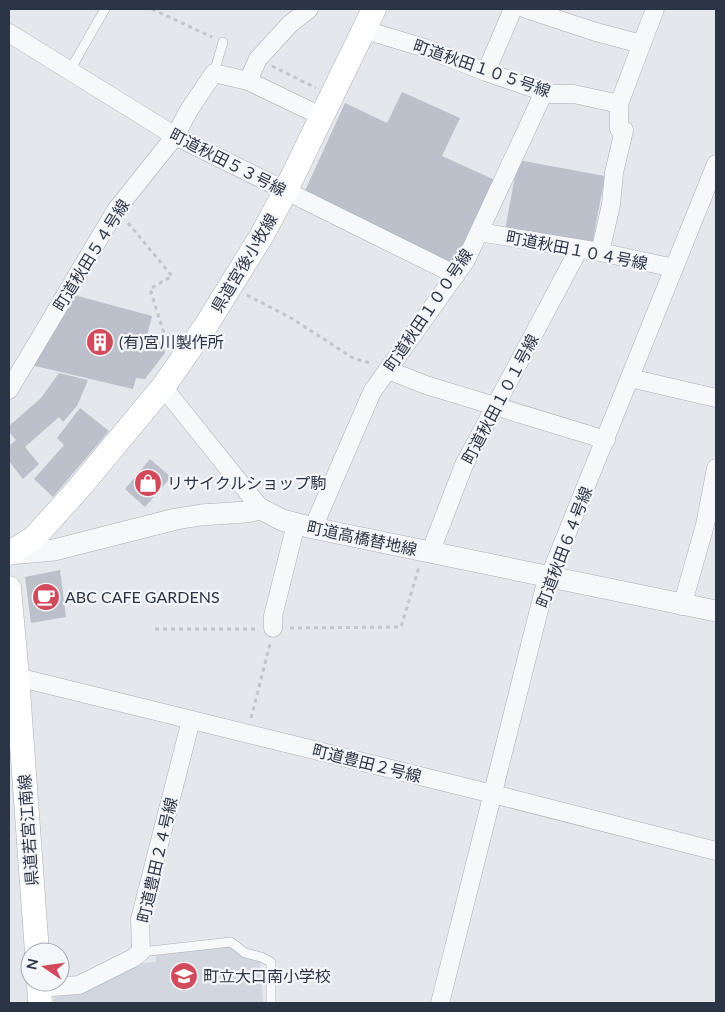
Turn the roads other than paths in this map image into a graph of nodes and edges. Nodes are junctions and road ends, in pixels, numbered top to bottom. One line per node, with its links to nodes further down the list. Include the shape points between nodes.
1 (105, 9): 11 (lane)
2 (308, 9): 14 (street, via 258,59)
3 (374, 9): 7 (main road, 県道宮後小牧線)
4 (513, 9): 12 (street)
5 (526, 9): 10 (street)
6 (655, 9): 10 (street)
7 (365, 30): 12 (street, 町道秋田１０５号線, via 425,48); 17 (main road, 県道宮後小牧線)
8 (9, 33): 11 (street, 町道秋田５３号線)
9 (223, 42): 13 (lane)
10 (641, 44): 16 (street)
11 (70, 70): 18 (street, 町道秋田５３号線)
12 (486, 72): 15 (street, 町道秋田１０５号線)
13 (214, 73): 14 (street); 18 (street, 町道秋田５４号線)
14 (248, 81): 17 (street)
15 (544, 92): 16 (street, 町道秋田１０５号線, via 574,94); 22 (street, 町道秋田１００号線)
16 (619, 104): 24 (street, via 619,129 624,130)
17 (323, 117): 20 (main road, 県道宮後小牧線)
18 (175, 136): 20 (street, 町道秋田５３号線); 30 (street, 町道秋田５４号線, via 116,210)
19 (716, 164): 21 (street, 町道秋田６４号線)
20 (285, 192): 26 (street, 町道秋田５３号線); 29 (main road, 県道宮後小牧線, via 231,286)
21 (709, 199): 25 (street, 町道秋田６４号線)
22 (480, 232): 23 (street, 町道秋田１０４号線); 26 (street, 町道秋田１００号線)
23 (580, 249): 24 (street, 町道秋田１０４号線); 32 (street, 町道秋田１０１号線)
24 (600, 252): 25 (street, 町道秋田１０４号線)
25 (674, 268): 28 (street, 町道秋田６４号線)
26 (456, 275): 27 (street, 町道秋田１００号線)
27 (388, 370): 32 (street); 36 (street, 町道秋田１００号線, via 372,392)
28 (630, 378): 31 (street); 33 (street, 町道秋田６４号線)
29 (163, 387): 35 (street); 38 (main road, 県道宮後小牧線, via 34,538)
30 (9, 390)
31 (716, 398)
32 (496, 406): 33 (street); 37 (street, 町道秋田１０１号線, via 464,465)
33 (606, 440): 39 (street, 町道秋田６４号線)
34 (716, 468): 41 (street)
35 (261, 509): 36 (street, 町道高橋替地線); 38 (street, via 176,519 54,550)
36 (304, 526): 37 (street, 町道高橋替地線); 43 (street, 町道秋田１００号線, via 272,616)
37 (427, 552): 39 (street, 町道高橋替地線)
38 (9, 554)
39 (549, 578): 41 (street, 町道高橋替地線); 46 (street, 町道秋田６４号線)
40 (9, 588): 44 (main road, 県道若宮江南線)
41 (682, 606): 42 (street, 町道高橋替地線)
42 (716, 612)
43 (272, 628)
44 (17, 677): 45 (street, 町道豊田２号線); 48 (main road, 県道若宮江南線, via 19,752)
45 (191, 720): 46 (street, 町道豊田２号線); 49 (street, 町道豊田２４号線, via 140,918)
46 (493, 794): 47 (street, 町道豊田２号線); 52 (street, 町道秋田６４号線)
47 (716, 851)
48 (36, 942)
49 (140, 952): 50 (street, via 79,985); 51 (lane, via 231,942 245,953 271,962)
50 (70, 986)
51 (271, 1003)
52 (440, 1003)

